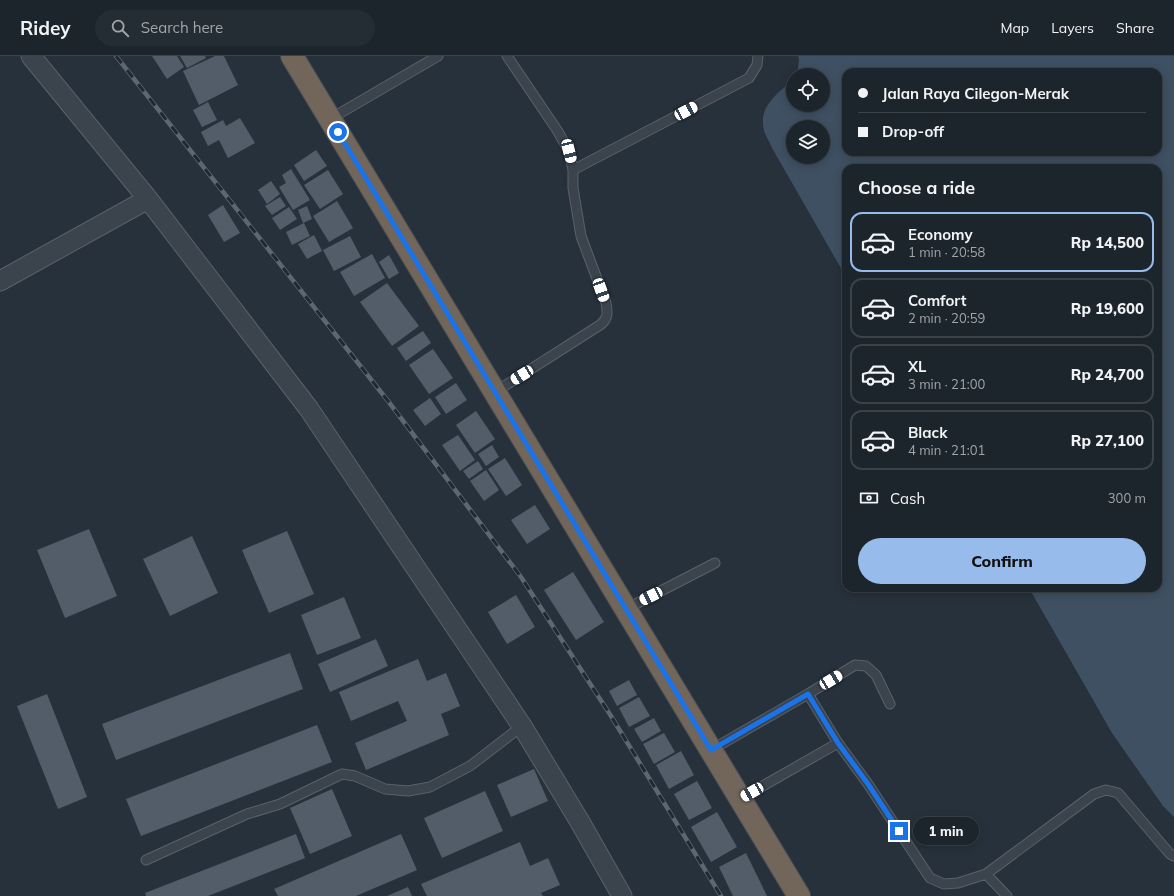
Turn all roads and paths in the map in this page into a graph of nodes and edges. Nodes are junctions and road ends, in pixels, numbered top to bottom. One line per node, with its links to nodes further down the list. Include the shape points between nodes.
1 (31, 56): 8 (street)
2 (292, 56): 6 (highway)
3 (438, 56): 6 (lane)
4 (507, 56): 7 (lane, via 557,130 569,151)
5 (758, 56): 7 (lane, via 757,65 749,78)
6 (330, 119): 10 (highway)
7 (574, 170): 10 (lane, via 573,188 581,236 608,313 600,325)
8 (148, 199): 9 (street); 15 (street, via 309,409)
9 (0, 281)
10 (495, 392): 12 (highway)
11 (715, 564): 12 (lane)
12 (626, 609): 17 (highway)
13 (808, 694): 14 (lane, via 855,665 866,666 876,675); 16 (lane); 17 (lane)
14 (890, 704)
15 (522, 726): 20 (lane, via 470,766 430,787 408,791 385,789 355,776 342,774 280,804 247,814); 22 (street)
16 (838, 743): 18 (lane); 21 (lane, via 930,878 944,884 958,883)
17 (711, 750): 18 (highway)
18 (740, 799): 23 (highway)
19 (1174, 856): 21 (lane, via 1118,793 1106,790 1094,794)
20 (146, 860)
21 (986, 874): 24 (lane)
22 (621, 896)
23 (798, 896)
24 (1008, 896)

